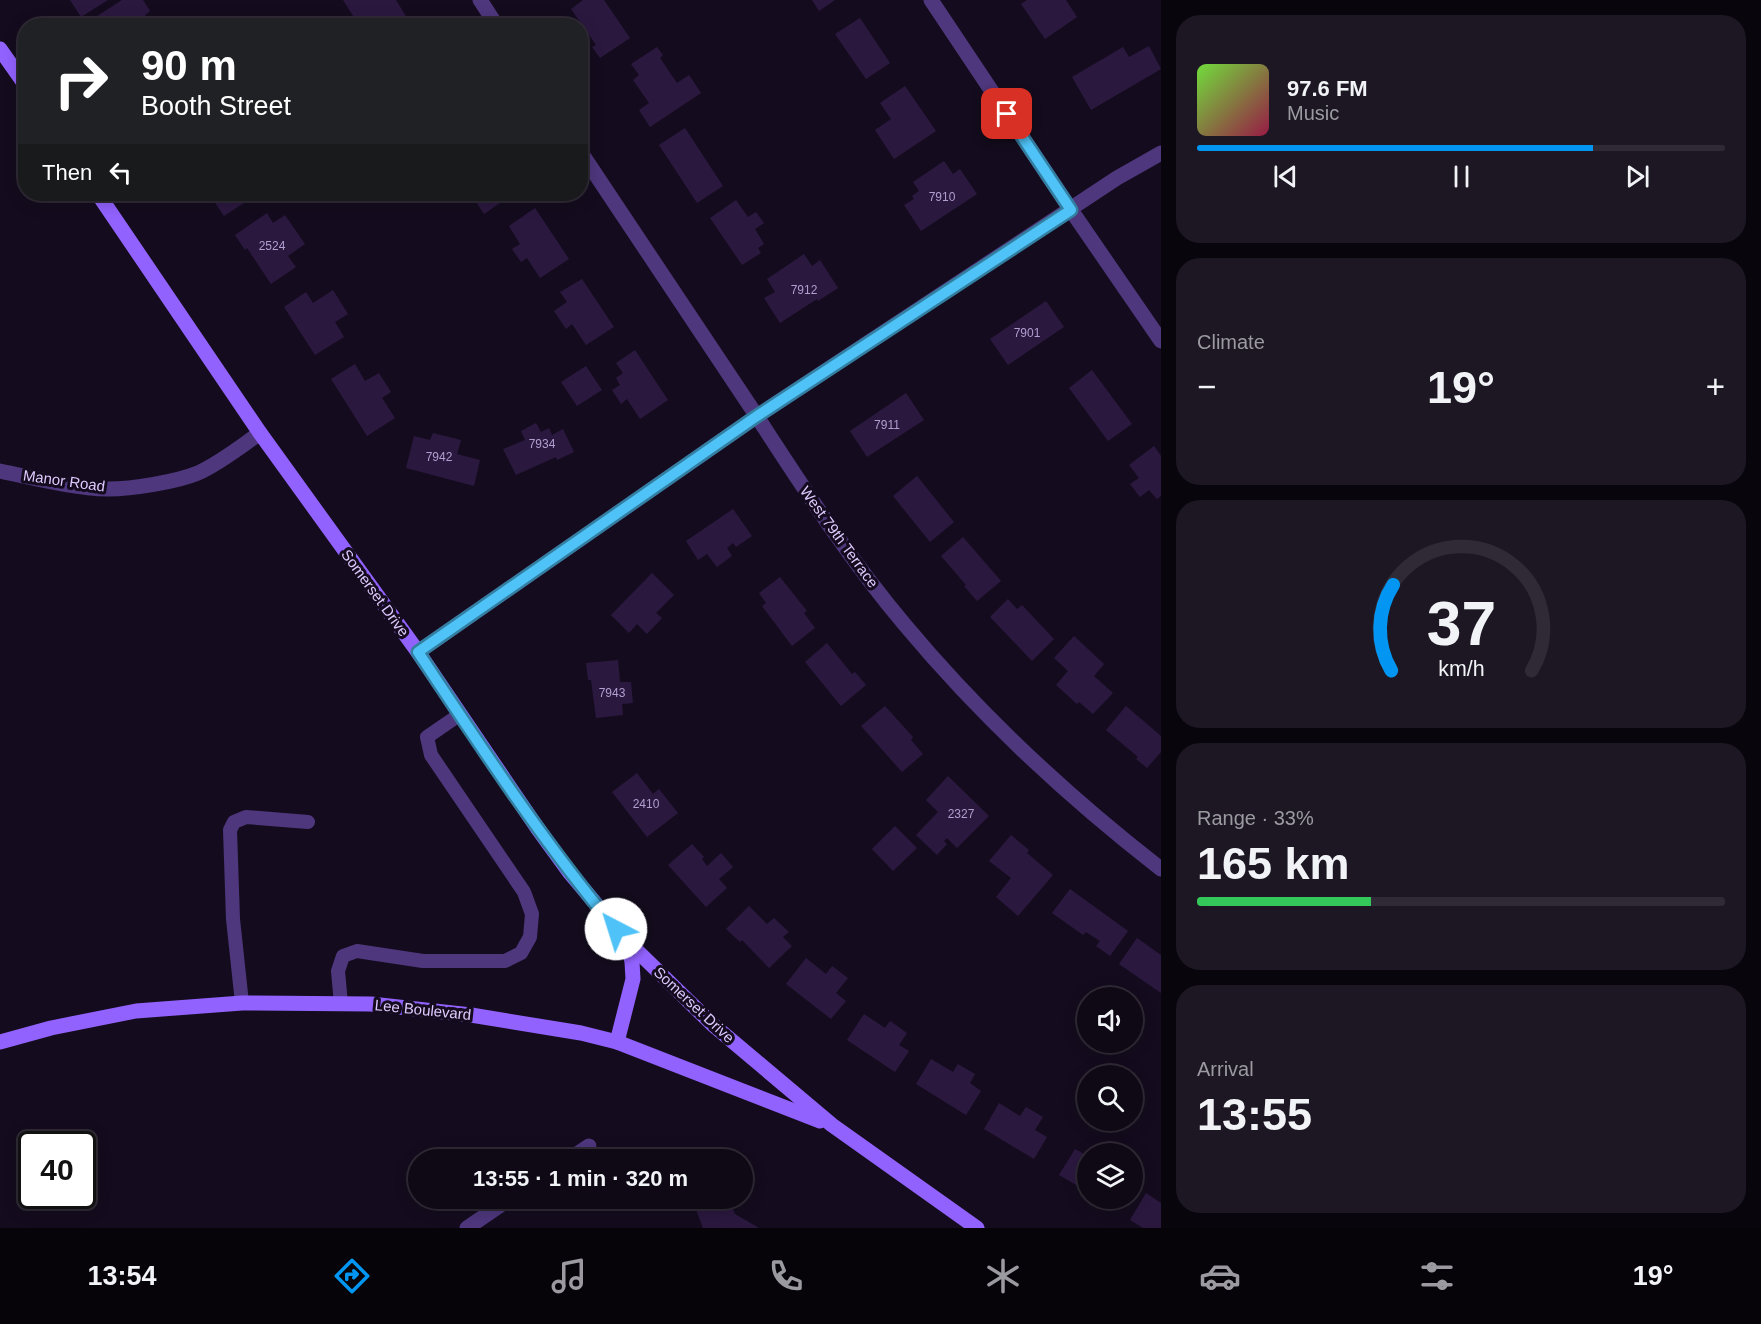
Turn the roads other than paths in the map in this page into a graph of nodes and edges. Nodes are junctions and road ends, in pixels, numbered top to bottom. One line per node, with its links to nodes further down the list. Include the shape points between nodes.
1 (480, 0): 3 (street)
2 (932, 0): 9 (street)
3 (492, 18)
4 (0, 49): 5 (street)
5 (18, 75)
6 (1161, 153): 9 (street)
7 (588, 163): 11 (street, West 79th Terrace)
8 (103, 201): 12 (street, Somerset Drive)
9 (1071, 210): 10 (street); 11 (street)
10 (1161, 341)
11 (757, 416): 14 (street); 17 (street, West 79th Terrace, via 858,566 964,692 1037,765)
12 (260, 433): 13 (street, Manor Road, via 198,473 167,482 109,489); 14 (street, Somerset Drive)
13 (0, 471)
14 (418, 652): 15 (street, Somerset Drive)
15 (459, 716): 18 (street, Somerset Drive, via 570,873); 20 (lane, via 428,737 431,755 524,892 532,914 530,937 521,953 505,961 423,961 357,951 343,956 338,971)
16 (308, 822): 19 (lane, via 246,817 234,822 230,830 233,919)
17 (1161, 869)
18 (627, 941): 22 (street, via 633,980); 23 (street, Somerset Drive, via 712,1024)
19 (242, 1003): 20 (street, Lee Boulevard); 21 (street, Lee Boulevard, via 136,1011)
20 (341, 1004): 22 (street, Lee Boulevard, via 471,1015)
21 (0, 1042)
22 (617, 1042): 23 (street, Lee Boulevard)
23 (832, 1125): 27 (street, Somerset Drive)
24 (589, 1146): 25 (street)
25 (584, 1149)
26 (495, 1209): 28 (street)
27 (973, 1227)
28 (467, 1228)

